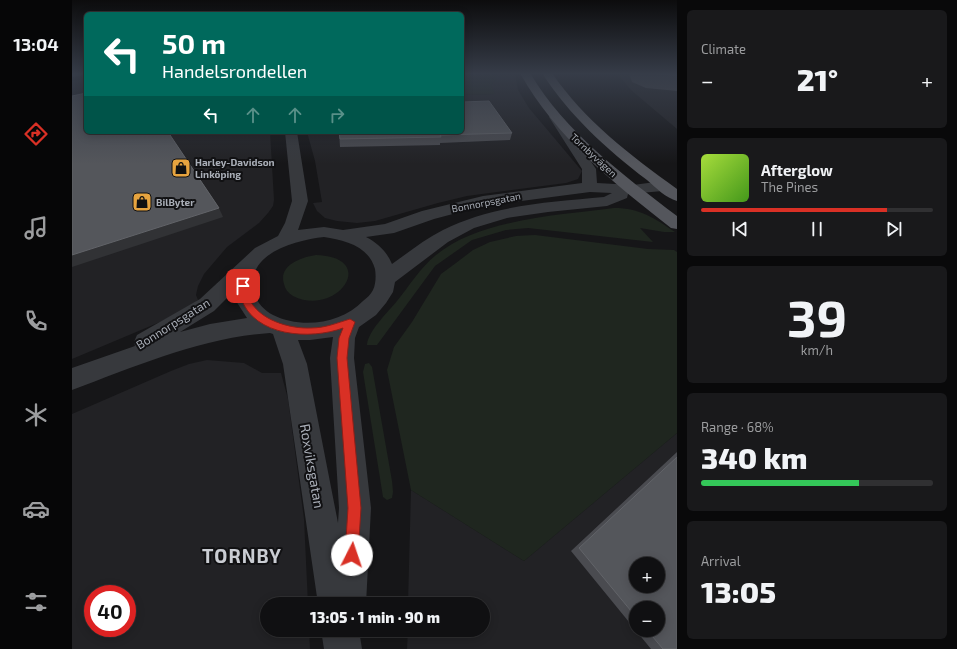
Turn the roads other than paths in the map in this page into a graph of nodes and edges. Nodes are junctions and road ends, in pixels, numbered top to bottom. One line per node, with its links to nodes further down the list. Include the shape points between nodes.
1 (545, 103): 3 (main road, Tornbyvägen)
2 (570, 103): 5 (main road, Tornbyvägen, via 613,146)
3 (553, 114): 6 (street, via 590,169); 7 (main road, Tornbyvägen, via 596,158)
4 (291, 134): 9 (street)
5 (663, 186): 7 (street, Bonnorpsgatan); 8 (main road, Tornbyvägen)
6 (590, 187): 7 (street, Bonnorpsgatan); 11 (street, Bonnorpsgatan, via 482,201 388,229)
7 (633, 190): 10 (main road, Tornbyvägen); 14 (street, Bonnorpsgatan, via 607,201 520,212 473,223 431,244)
8 (677, 196)
9 (300, 201): 11 (street, via 307,213); 12 (street, via 294,223)
10 (677, 224)
11 (334, 233): 12 (street, via 307,233); 14 (street, via 365,243 373,249 385,267)
12 (285, 239): 13 (street)
13 (254, 260): 16 (street, via 246,272 243,286 245,298 251,310 260,318); 17 (street, Bonnorpsgatan, via 207,305)
14 (386, 278): 15 (street, via 380,297 367,312)
15 (350, 322): 16 (street, via 331,329 310,332); 20 (street, via 344,338 342,358 355,508)
16 (277, 326): 17 (street, Bonnorpsgatan, via 248,325 220,330); 19 (street, Roxviksgatan, via 295,364)
17 (104, 366): 18 (street, Bonnorpsgatan)
18 (72, 379)
19 (335, 597)
20 (349, 597)
21 (341, 637): 23 (street)
22 (344, 637): 23 (street)
23 (343, 649)

